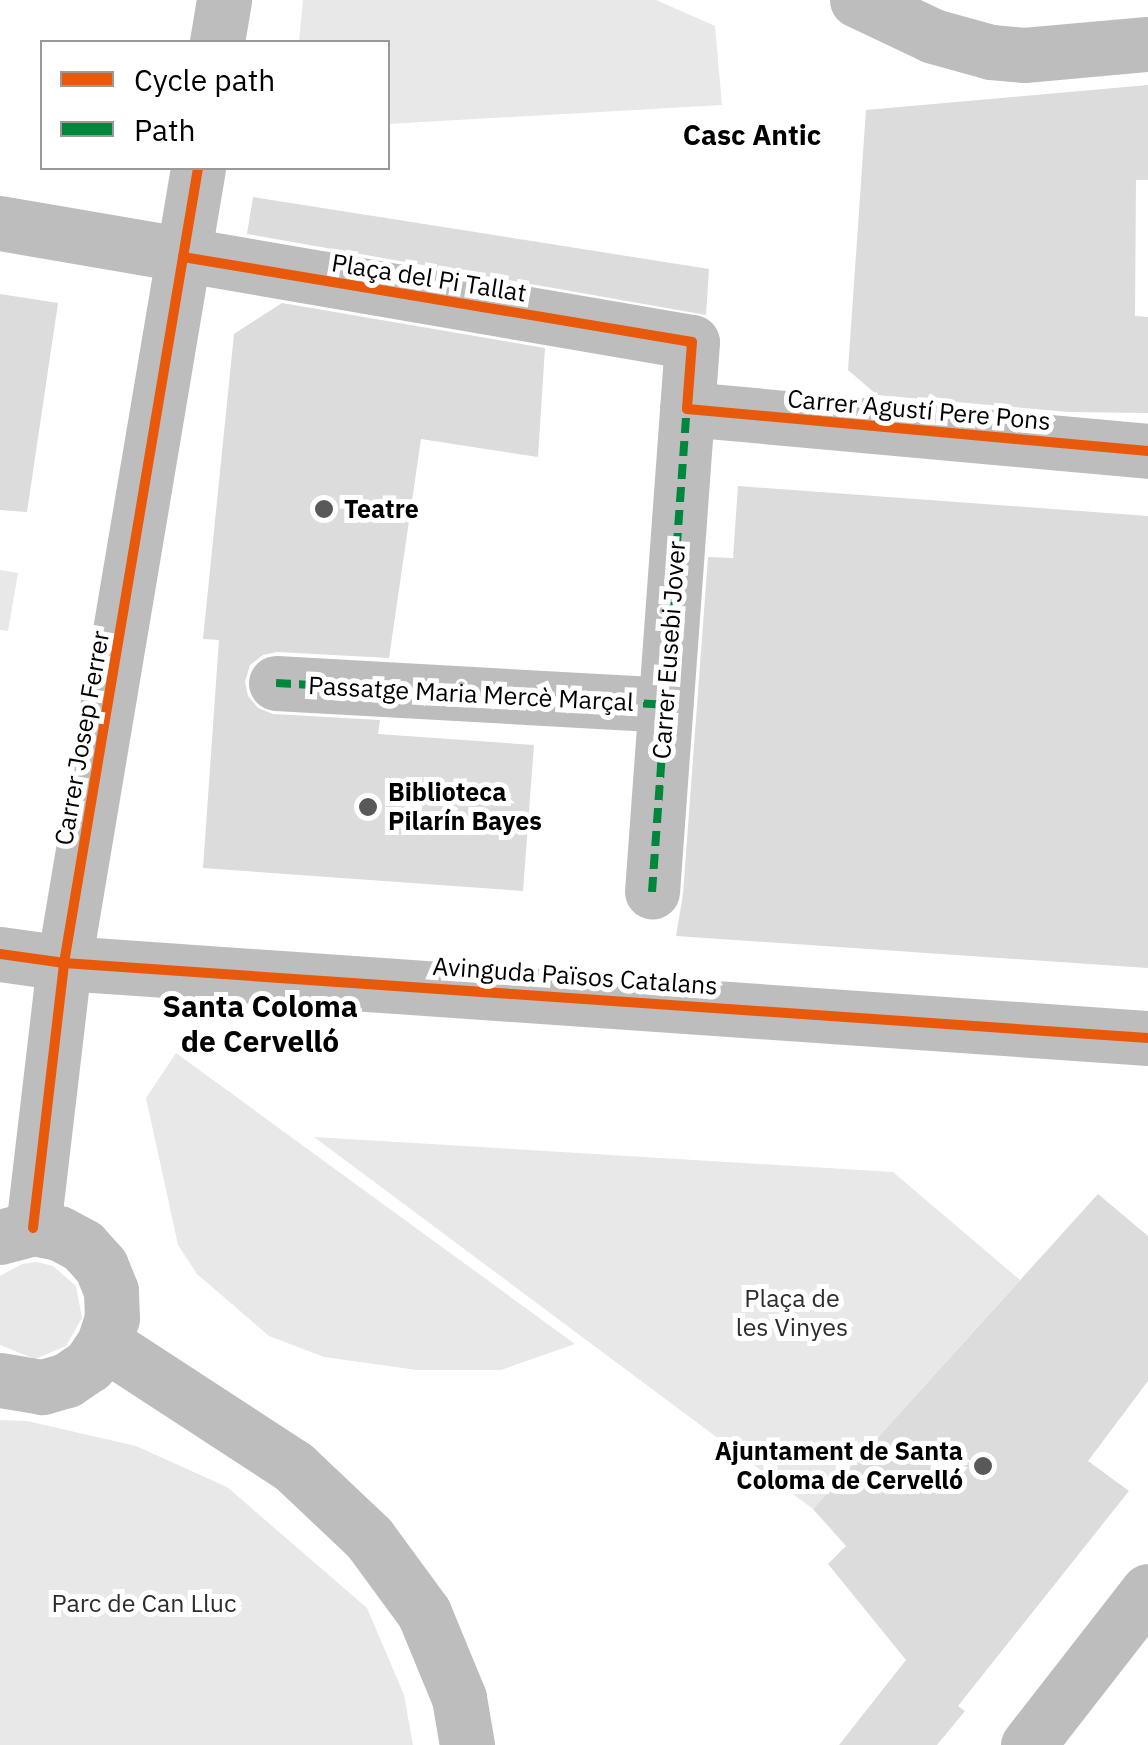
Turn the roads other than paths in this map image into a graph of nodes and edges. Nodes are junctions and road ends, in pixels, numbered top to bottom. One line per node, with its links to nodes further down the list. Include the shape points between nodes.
1 (224, 0): 3 (street)
2 (857, 0): 4 (street, via 932,36 991,52)
3 (217, 40)
4 (1148, 44)
5 (198, 170): 7 (street)
6 (0, 224): 7 (street)
7 (183, 257): 8 (street, Plaça del Pi Tallat, via 692,342); 14 (street, Carrer Josep Ferrer)
8 (686, 409): 9 (street, Carrer Agustí Pere Pons); 11 (street, Carrer Eusebi Jover)
9 (1148, 452)
10 (276, 683): 11 (street, Passatge Maria Mercè Marçal)
11 (665, 705): 12 (street, Carrer Eusebi Jover)
12 (652, 892)
13 (0, 954): 14 (street, Avinguda Països Catalans)
14 (64, 963): 15 (street, Avinguda Països Catalans); 16 (street, Carrer Josep Ferrer)
15 (1148, 1038)
16 (16, 1233): 17 (street, via 60,1233 101,1266 111,1291)
17 (104, 1343): 18 (street, via 68,1380 42,1387); 20 (street, via 294,1467 369,1538 424,1613 460,1698)
18 (0, 1380)
19 (1148, 1591): 21 (street)
20 (466, 1745)
21 (1028, 1745)

